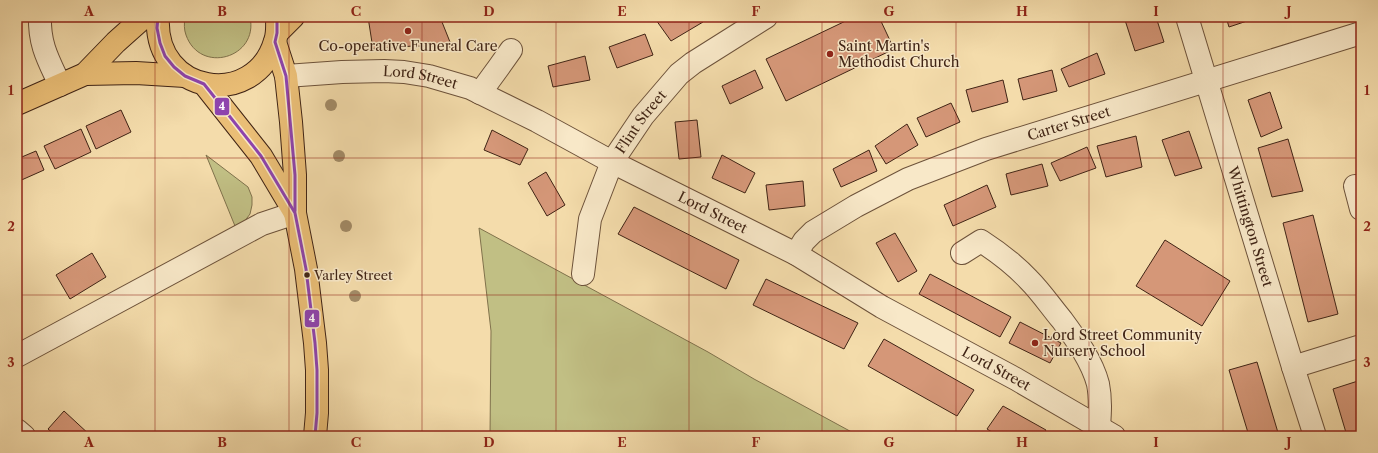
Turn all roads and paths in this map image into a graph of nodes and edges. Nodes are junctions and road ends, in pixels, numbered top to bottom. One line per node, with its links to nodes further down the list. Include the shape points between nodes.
1 (40, 17): 14 (street, via 39,31 44,50)
2 (144, 17): 10 (main road)
3 (158, 17): 12 (main road, via 157,28 162,49 174,67)
4 (293, 17): 7 (main road)
5 (766, 17): 17 (street, Flint Street, via 679,74 643,116)
6 (1187, 17): 13 (street, Whittington Street)
7 (276, 31): 11 (main road); 12 (main road, via 269,56 260,68 248,77 219,86)
8 (1361, 33): 13 (street, Carter Street)
9 (510, 50): 15 (street)
10 (84, 74): 12 (main road, via 136,73); 14 (main road)
11 (286, 76): 15 (street, Lord Street, via 362,71 404,72 447,80); 20 (main road, via 292,122)
12 (194, 80): 20 (main road, via 261,156)
13 (1207, 81): 22 (street, Carter Street, via 986,149 908,179 813,232 804,240); 26 (street, Whittington Street)
14 (60, 85): 16 (main road)
15 (480, 93): 17 (street, Lord Street)
16 (17, 104)
17 (612, 162): 22 (street, Lord Street); 23 (street, Flint Street, via 590,219)
18 (1355, 186): 19 (street)
19 (1361, 209)
20 (295, 213): 25 (street, via 262,224); 30 (main road, via 306,269 315,343)
21 (962, 253): 28 (street, via 981,241 1014,266 1046,300 1075,337 1093,369)
22 (796, 254): 28 (street, Lord Street, via 882,307)
23 (583, 274)
24 (1361, 346): 26 (street)
25 (17, 356)
26 (1293, 367): 31 (street, Whittington Street)
27 (17, 430): 29 (street)
28 (1106, 432)
29 (24, 436)
30 (315, 436)
31 (1315, 436)

